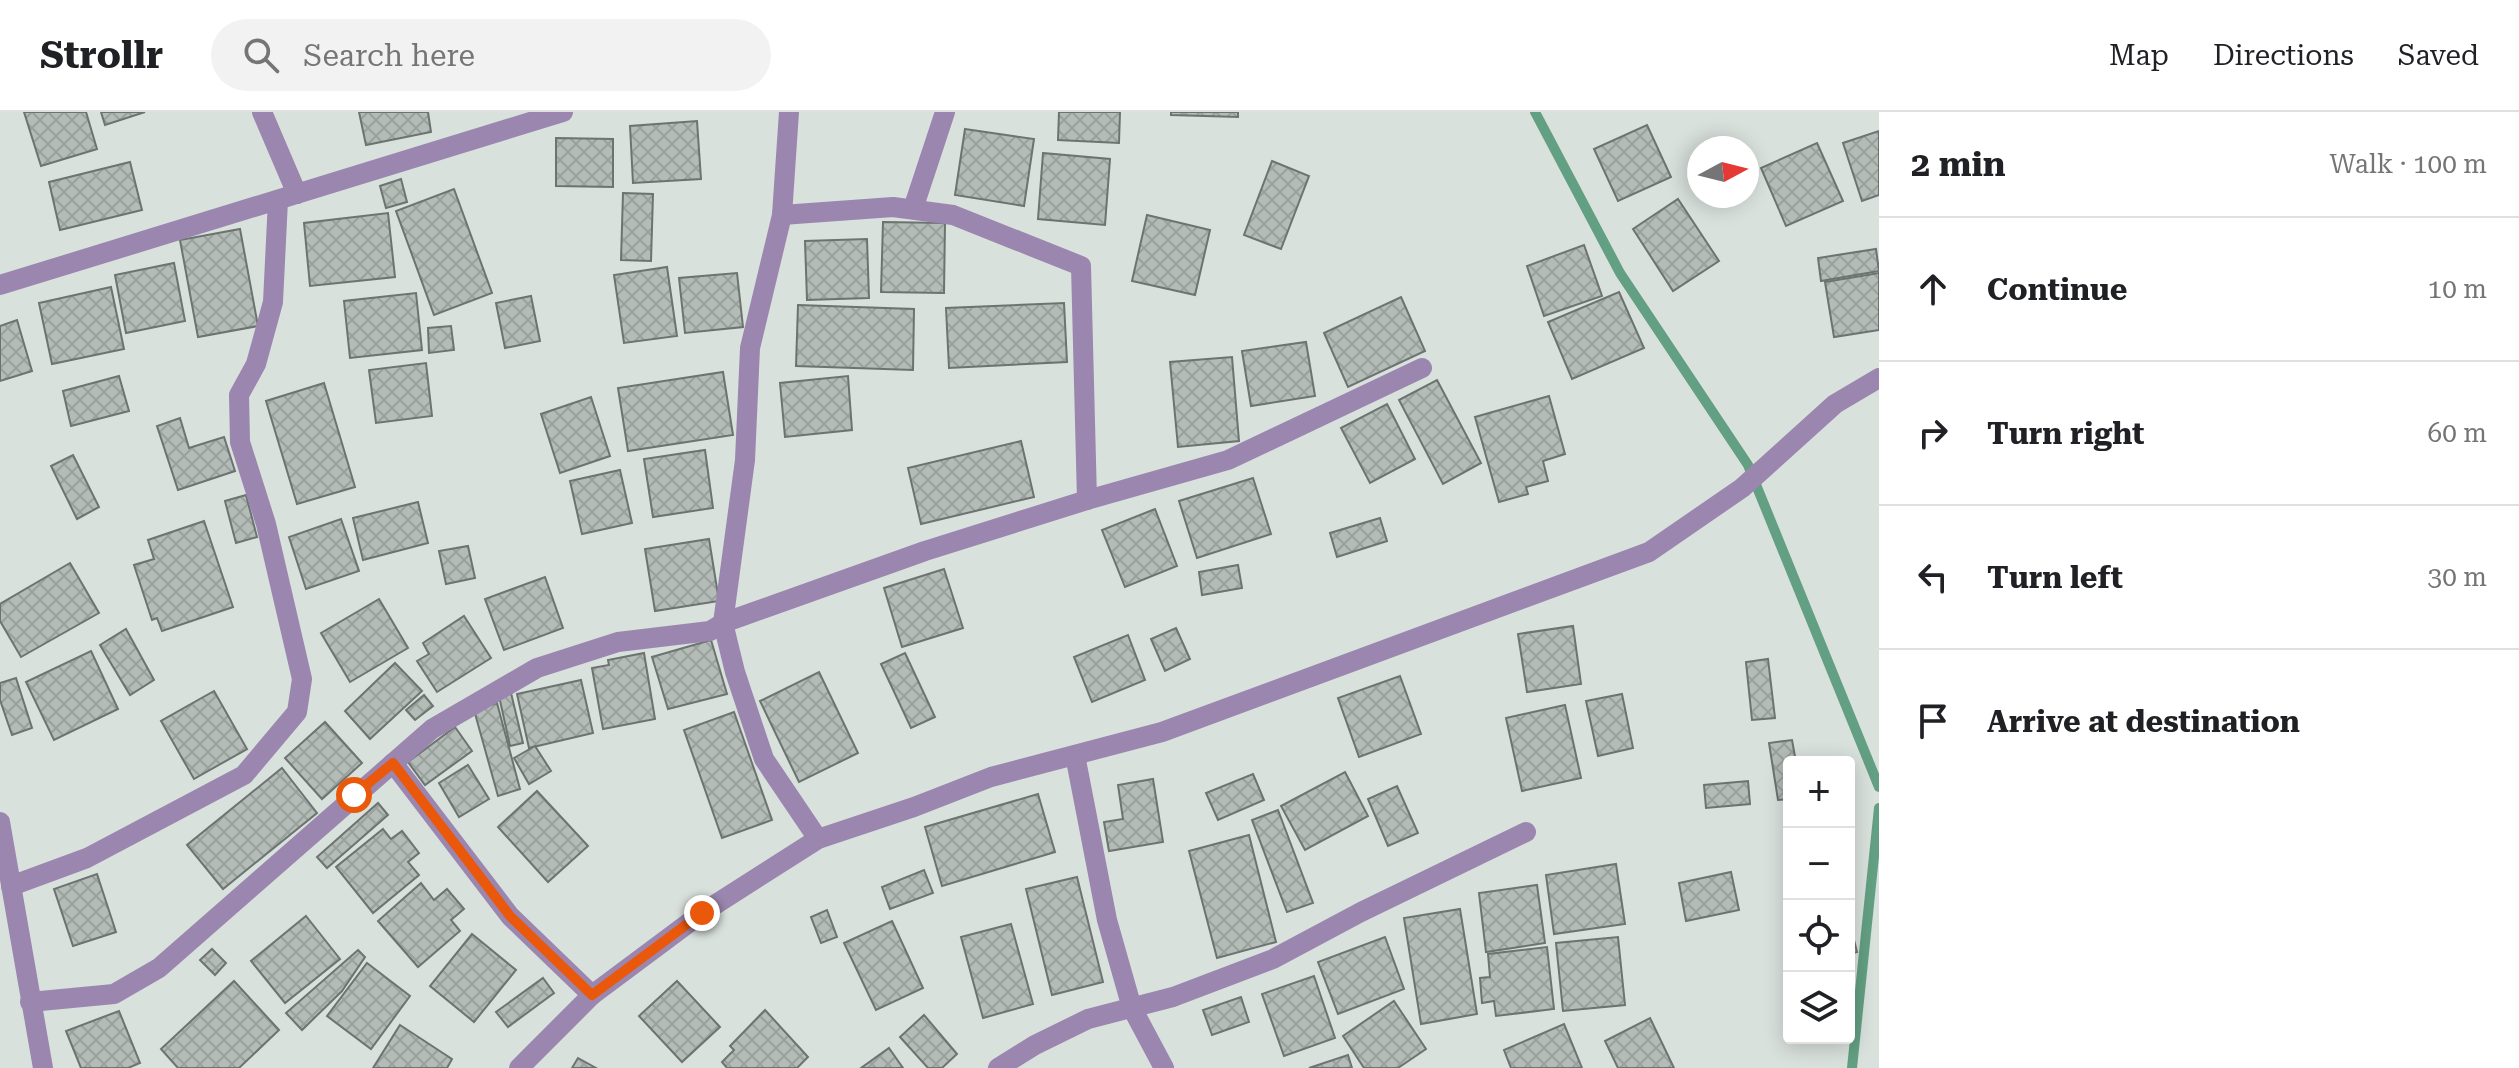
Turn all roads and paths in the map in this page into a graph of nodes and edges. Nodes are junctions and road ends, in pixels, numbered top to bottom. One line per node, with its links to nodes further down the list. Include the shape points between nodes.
1 (262, 112): 5 (street)
2 (563, 112): 5 (street)
3 (789, 112): 7 (street)
4 (945, 112): 6 (street)
5 (287, 197): 8 (street); 18 (street, via 273,302 256,364 239,395 240,442 266,524 302,679 297,712 244,775 87,858)
6 (913, 209): 7 (street); 11 (street, via 953,215 1081,266)
7 (782, 215): 12 (street, via 750,348 745,460)
8 (0, 285)
9 (1422, 368): 11 (street, via 1228,460)
10 (1879, 378): 13 (street, via 1835,404 1742,488 1649,552 1162,732)
11 (1087, 500): 12 (street)
12 (723, 623): 14 (street, via 710,631 618,642 537,668 432,729); 17 (street, via 764,759)
13 (1075, 755): 17 (street, via 991,777); 21 (street, via 1107,920)
14 (393, 763): 19 (street, via 510,916); 20 (street, via 159,968 114,994)
15 (0, 822): 18 (street)
16 (1526, 832): 21 (street, via 1273,959)
17 (818, 839): 19 (street, via 702,913)
18 (11, 886): 20 (street)
19 (592, 995): 23 (street)
20 (30, 1002): 22 (street)
21 (1132, 1008): 24 (street, via 1088,1019); 25 (street)
22 (43, 1068)
23 (519, 1068)
24 (998, 1068)
25 (1164, 1068)

